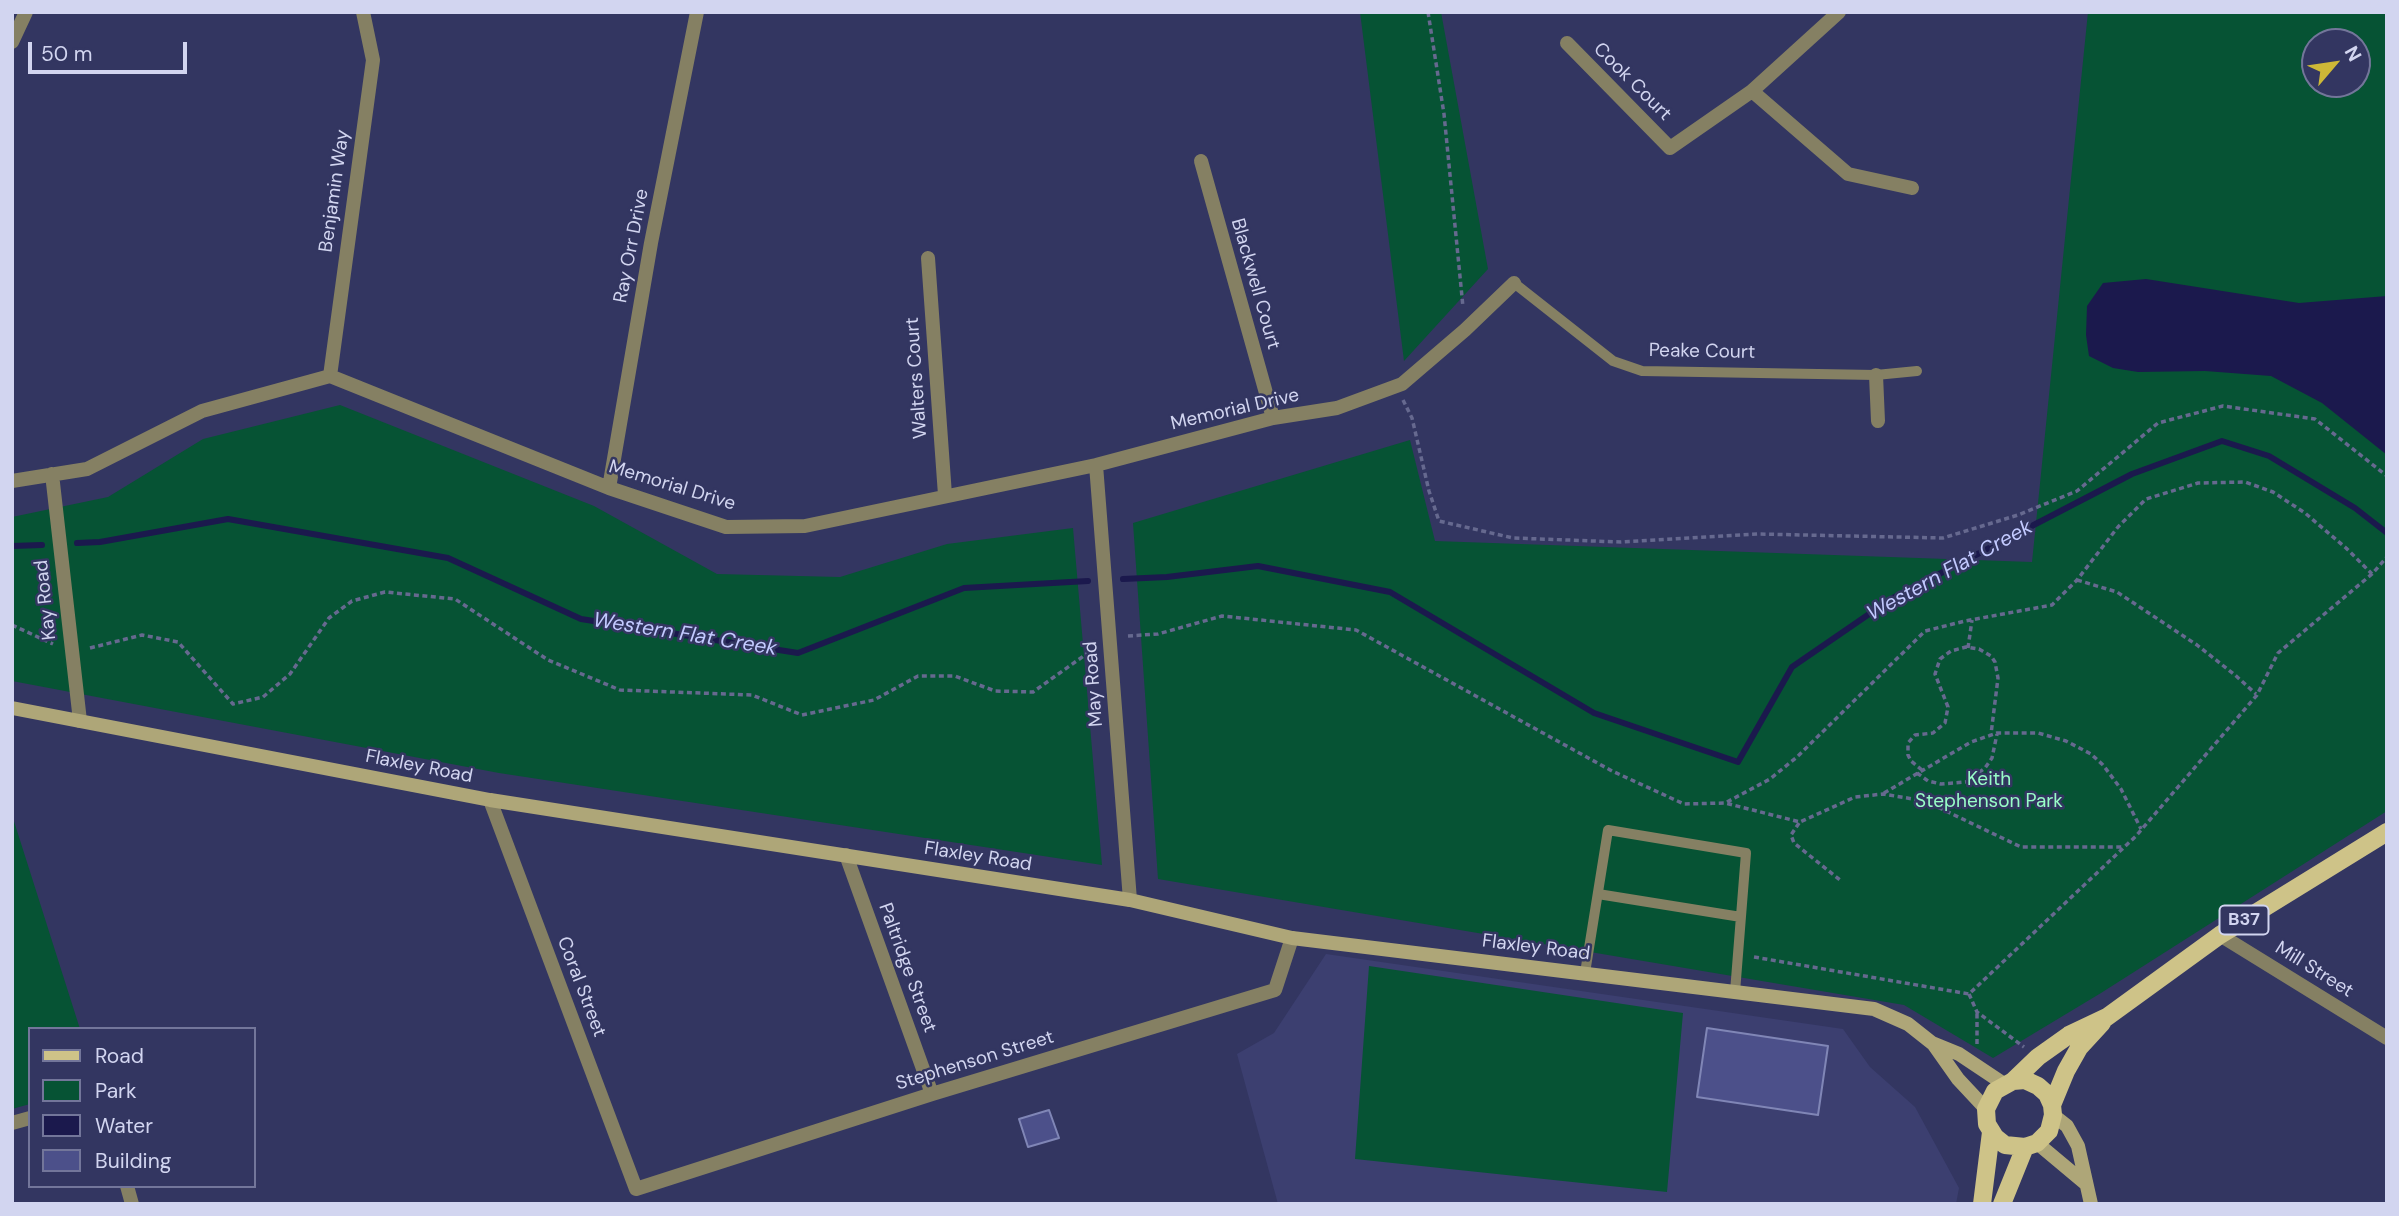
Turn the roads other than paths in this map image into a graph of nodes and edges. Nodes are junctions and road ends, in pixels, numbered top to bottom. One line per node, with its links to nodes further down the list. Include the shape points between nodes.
1 (26, 12): 5 (street)
2 (363, 12): 14 (street, Benjamin Way, via 373,60)
3 (697, 12): 20 (street, Ray Orr Drive)
4 (1839, 12): 7 (street)
5 (12, 42)
6 (1567, 43): 7 (street, Cook Court, via 1670,148)
7 (1752, 92): 9 (street, via 1848,174)
8 (1201, 161): 15 (street, Blackwell Court)
9 (1912, 188)
10 (928, 258): 21 (street, Walters Court)
11 (1514, 283): 13 (lane, Peake Court, via 1613,361 1642,371); 15 (street, Memorial Drive, via 1402,384 1337,408)
12 (1917, 371): 13 (lane, Peake Court)
13 (1876, 375): 16 (street)
14 (330, 376): 18 (street, via 202,411 87,469); 20 (street, Memorial Drive)
15 (1273, 418): 17 (street, Memorial Drive)
16 (1878, 421)
17 (1097, 465): 21 (street, Memorial Drive); 28 (street, May Road)
18 (52, 474): 19 (street); 23 (street, Kay Road)
19 (12, 481)
20 (609, 488): 21 (street, Memorial Drive, via 726,527 805,526)
21 (944, 495)
22 (12, 708): 23 (main road, Flaxley Road)
23 (80, 721): 24 (main road, Flaxley Road)
24 (489, 800): 26 (main road, Flaxley Road); 44 (street, Coral Street)
25 (2387, 832): 30 (main road, B37)
26 (846, 855): 28 (main road, Flaxley Road); 38 (street, Paltridge Street)
27 (1598, 894): 29 (lane); 29 (lane, via 1608,830 1746,853); 32 (lane)
28 (1130, 900): 31 (main road, Flaxley Road)
29 (1741, 917): 33 (lane)
30 (2220, 935): 34 (main road, B37); 35 (street, Mill Street)
31 (1292, 938): 32 (main road, Flaxley Road); 38 (street, Stephenson Street, via 1275,990)
32 (1585, 974): 33 (main road, Flaxley Road)
33 (1735, 992): 36 (main road, Flaxley Road, via 1874,1009 1908,1024)
34 (2107, 1017): 37 (main road, B37, via 2069,1035); 40 (main road, B37, via 2079,1048)
35 (2387, 1038)
36 (1933, 1043): 37 (main road, Flaxley Road); 39 (main road, Flaxley Road)
37 (2008, 1082): 39 (main road, B37, via 1995,1091); 40 (main road, via 2025,1080 2038,1086)
38 (932, 1094): 44 (street, Stephenson Street)
39 (1986, 1109): 41 (main road)
40 (2053, 1110): 42 (main road, B37, via 2049,1131); 43 (main road, via 2078,1146)
41 (1991, 1132): 42 (main road, via 2005,1145); 45 (main road)
42 (2031, 1145): 43 (main road); 46 (main road, B37)
43 (2086, 1184): 47 (main road)
44 (636, 1189)
45 (1982, 1204)
46 (2002, 1204)
47 (2091, 1204)

